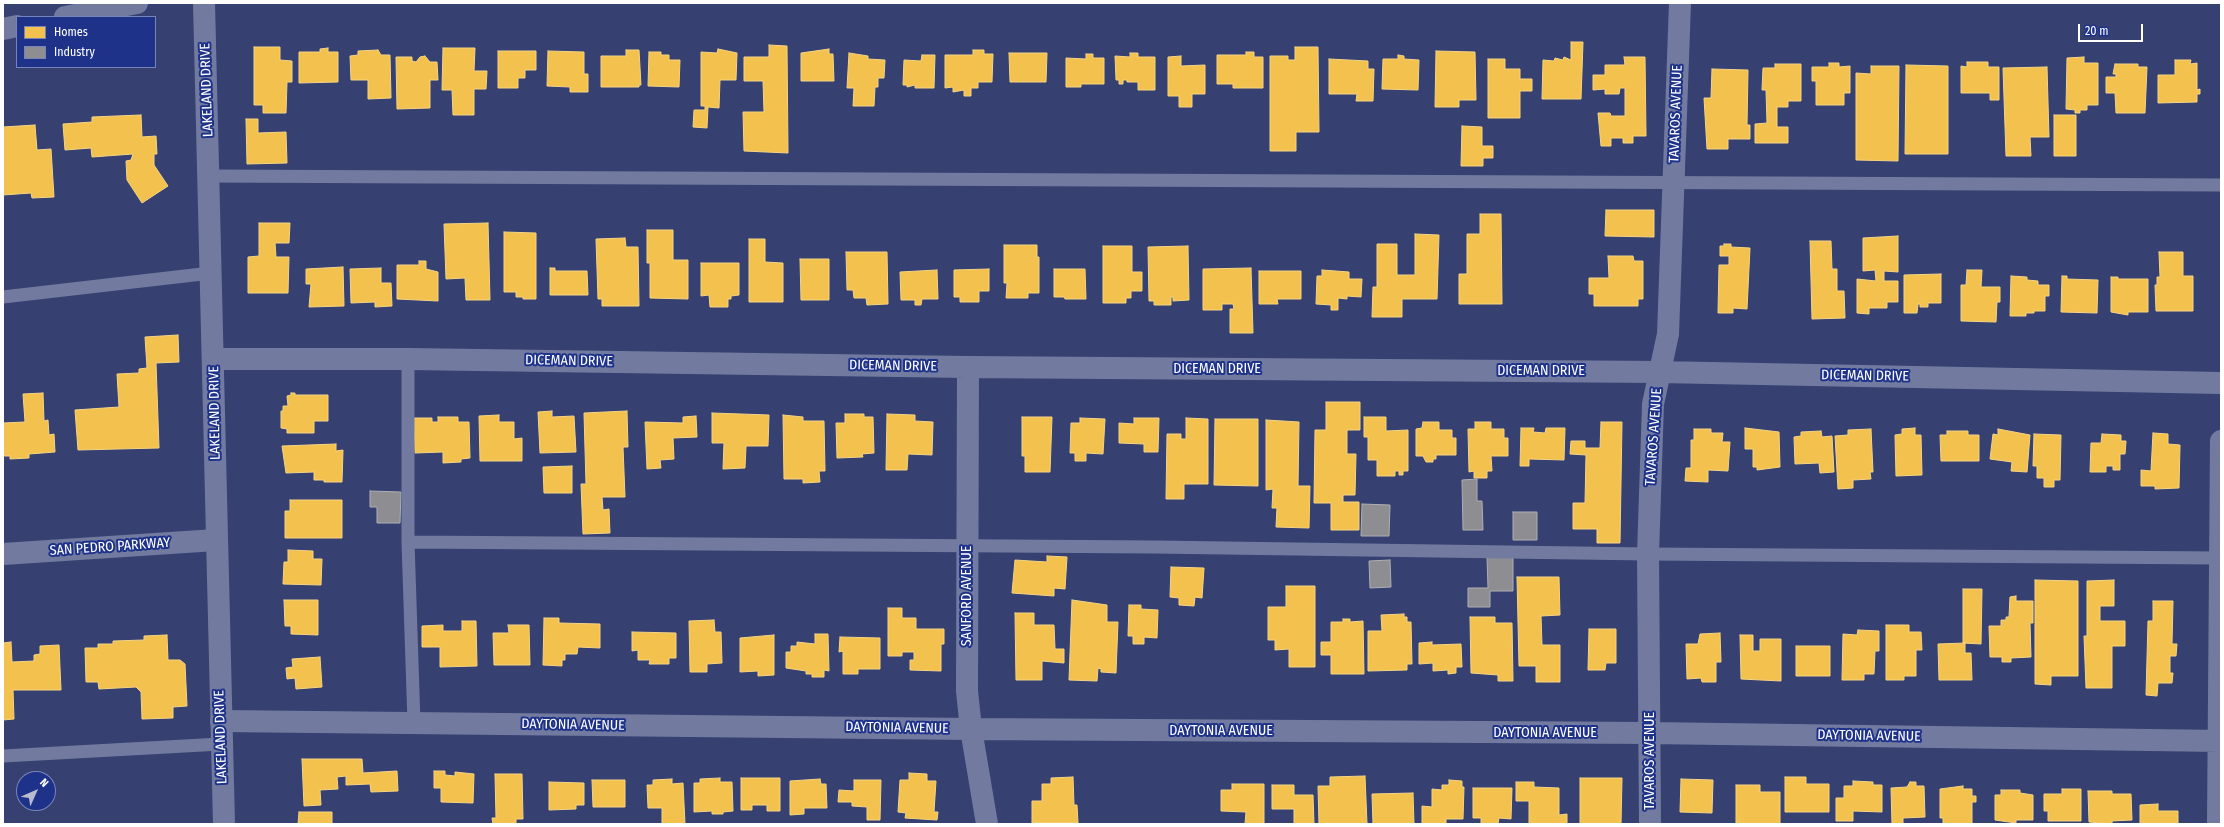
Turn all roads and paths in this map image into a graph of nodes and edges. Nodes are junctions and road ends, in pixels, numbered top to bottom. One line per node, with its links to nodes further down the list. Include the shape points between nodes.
1 (137, 3): 4 (street)
2 (204, 3): 7 (street, LAKELAND DRIVE)
3 (1680, 3): 8 (street, TAVAROS AVENUE)
4 (70, 16)
5 (16, 26): 6 (street)
6 (3, 29)
7 (209, 176): 8 (lane); 10 (street, LAKELAND DRIVE)
8 (1674, 181): 9 (lane); 15 (street, TAVAROS AVENUE, via 1668,334)
9 (2221, 185)
10 (211, 273): 11 (lane); 12 (street, LAKELAND DRIVE)
11 (3, 297)
12 (214, 359): 13 (street, DICEMAN DRIVE); 18 (street, LAKELAND DRIVE)
13 (408, 359): 14 (street, DICEMAN DRIVE); 19 (lane)
14 (968, 367): 15 (street, DICEMAN DRIVE); 20 (street, SANFORD AVENUE)
15 (1659, 372): 16 (street, DICEMAN DRIVE); 22 (street, TAVAROS AVENUE, via 1653,404)
16 (2221, 382)
17 (2221, 441): 23 (street)
18 (216, 540): 21 (street, SAN PEDRO PARKWAY); 24 (street, LAKELAND DRIVE)
19 (408, 542): 20 (lane); 25 (lane)
20 (967, 546): 22 (lane); 26 (street, SANFORD AVENUE, via 967,691)
21 (3, 554)
22 (1648, 554): 23 (lane); 27 (street, TAVAROS AVENUE)
23 (2220, 558): 28 (street)
24 (221, 721): 25 (street, DAYTONIA AVENUE); 29 (street, LAKELAND DRIVE)
25 (414, 723): 26 (street, DAYTONIA AVENUE)
26 (971, 729): 27 (street, DAYTONIA AVENUE); 32 (street, SANFORD AVENUE)
27 (1650, 733): 28 (street, DAYTONIA AVENUE); 33 (street, TAVAROS AVENUE)
28 (2219, 740): 34 (street)
29 (221, 744): 30 (lane); 31 (street, LAKELAND DRIVE)
30 (3, 756)
31 (224, 824)
32 (986, 824)
33 (1650, 824)
34 (2218, 824)

